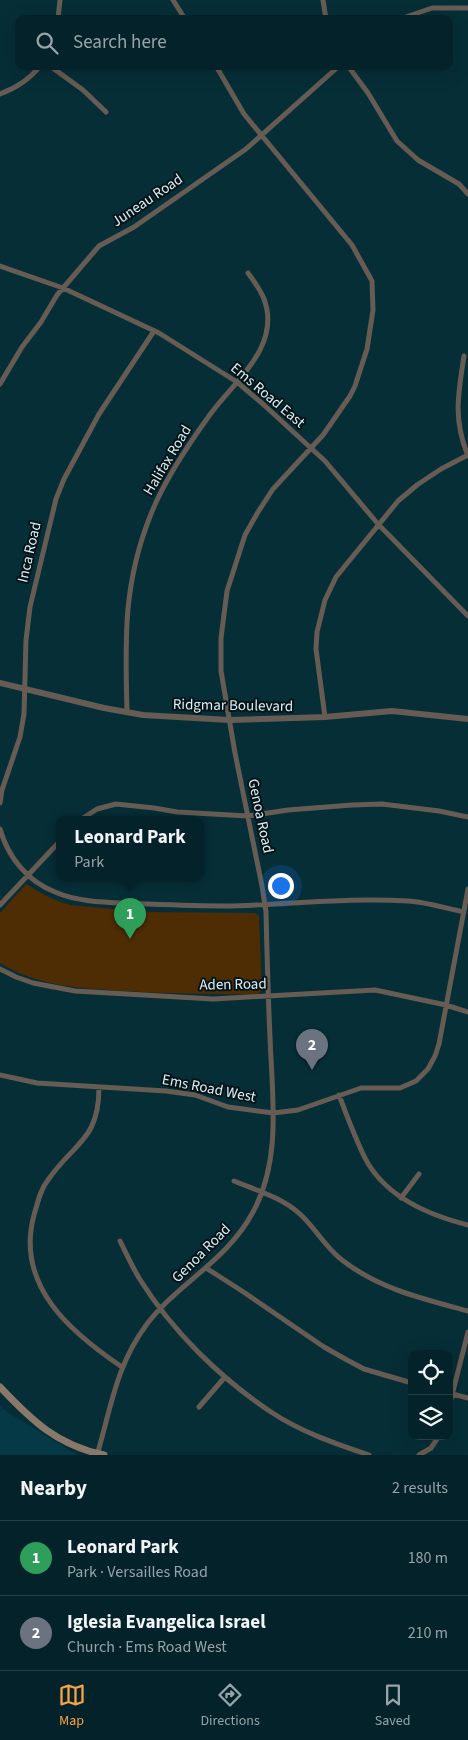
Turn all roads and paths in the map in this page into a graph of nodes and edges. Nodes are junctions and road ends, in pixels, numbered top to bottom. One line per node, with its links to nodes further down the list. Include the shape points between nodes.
1 (60, 0): 5 (street)
2 (173, 0): 6 (street)
3 (323, 0): 7 (street)
4 (468, 8): 8 (street, via 432,8)
5 (58, 15)
6 (182, 15)
7 (325, 15)
8 (412, 15)
9 (37, 70): 14 (street, via 24,82)
10 (56, 70): 15 (street)
11 (218, 70): 16 (street, Genoa Road, via 244,114)
12 (335, 70): 16 (street, Juneau Road)
13 (351, 70): 17 (street, via 397,140 418,160 458,184)
14 (0, 94)
15 (106, 112)
16 (262, 135): 20 (street, Juneau Road, via 134,227 99,246); 25 (street, Genoa Road, via 346,238 372,281 371,328 355,386 342,409)
17 (468, 194)
18 (0, 266): 20 (street, Ems Road East)
19 (248, 273): 23 (street, Halifax Road, via 264,300 266,335 258,355)
20 (63, 288): 21 (street, Ems Road East); 24 (street, Juneau Road)
21 (154, 331): 23 (street, Ems Road East); 30 (street, Inca Road, via 99,414 56,499 30,607)
22 (464, 356): 26 (street, via 457,404 459,431)
23 (237, 382): 25 (street, Ems Road East); 31 (street, Halifax Road, via 209,415 164,486 140,546 127,611)
24 (0, 384)
25 (311, 448): 27 (street, Ems Road East); 34 (street, Genoa Road, via 258,512 245,535 234,566 227,591 220,651)
26 (468, 455): 27 (street, via 417,485)
27 (378, 524): 28 (street, Ems Road East); 32 (street, via 336,577 322,608 316,648)
28 (468, 616)
29 (0, 683): 30 (street, Ridgmar Boulevard)
30 (24, 689): 31 (street, Ridgmar Boulevard); 35 (street, Inca Road, via 20,737)
31 (127, 712): 34 (street, Ridgmar Boulevard)
32 (324, 717): 33 (street, Ridgmar Boulevard, via 392,711); 34 (street, Ridgmar Boulevard)
33 (468, 719)
34 (229, 720): 37 (street, Genoa Road)
35 (0, 803)
36 (86, 816): 37 (street, via 116,804)
37 (248, 816): 38 (street, via 382,804); 43 (street, Genoa Road)
38 (468, 817)
39 (0, 828): 41 (street, via 13,858)
40 (56, 845): 41 (street)
41 (28, 876): 43 (street, via 69,898 165,905); 44 (street)
42 (468, 889): 45 (street, Ems Road West)
43 (265, 904): 45 (street, via 409,901); 47 (street, Genoa Road)
44 (0, 905)
45 (464, 912): 48 (street, Ems Road West)
46 (0, 969): 47 (street, Aden Road, via 33,983 75,991 213,998)
47 (268, 996): 48 (street, Aden Road, via 375,990); 53 (street, Genoa Road)
48 (446, 1005): 49 (street, Aden Road); 52 (street, Ems Road West, via 436,1056 416,1080 400,1088 361,1088)
49 (468, 1012)
50 (0, 1075): 51 (street, Ems Road West, via 37,1083)
51 (99, 1088): 53 (street, Ems Road West, via 166,1090 195,1095 228,1107); 64 (street, via 99,1106 93,1127 40,1193 32,1224 31,1252 44,1293 61,1317 83,1340)
52 (339, 1095): 53 (street, Ems Road West, via 298,1110); 57 (street, via 366,1160 387,1187)
53 (273, 1113): 56 (street, Genoa Road, via 271,1155)
54 (419, 1174): 57 (street)
55 (234, 1181): 56 (street)
56 (262, 1193): 60 (street, Genoa Road, via 239,1235); 62 (street, via 282,1201 303,1216 336,1256 358,1271 385,1286)
57 (401, 1198): 58 (street, via 442,1218)
58 (468, 1226)
59 (120, 1241): 61 (street, via 138,1276)
60 (206, 1268): 61 (street, Genoa Road); 66 (street, via 347,1360 364,1369)
61 (161, 1309): 64 (street, Genoa Road, via 135,1340); 65 (street)
62 (468, 1311)
63 (468, 1332): 68 (street)
64 (122, 1367): 73 (street, Genoa Road)
65 (225, 1377): 71 (street); 74 (street, via 273,1413 339,1446)
66 (408, 1382)
67 (0, 1387): 73 (main road, via 32,1420 53,1435)
68 (453, 1387)
69 (453, 1394): 70 (street)
70 (468, 1398)
71 (199, 1407)
72 (436, 1440): 75 (street, via 431,1448)
73 (100, 1455)
74 (368, 1455)
75 (419, 1455)

